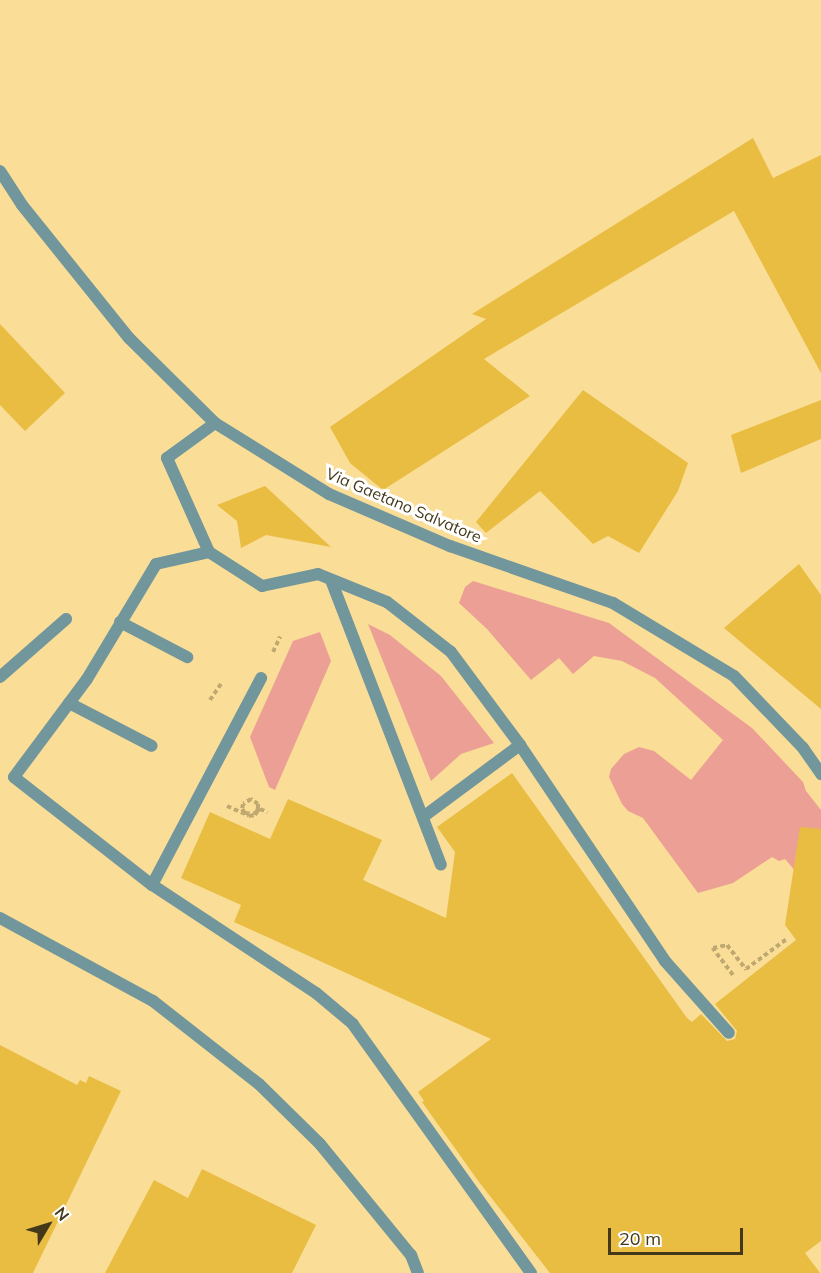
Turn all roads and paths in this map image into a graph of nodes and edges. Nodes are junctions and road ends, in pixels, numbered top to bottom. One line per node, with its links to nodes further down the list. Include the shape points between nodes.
1 (0, 171): 2 (street, Via Gaetano Salvatore, via 22,205 129,338)
2 (215, 423): 3 (street, via 167,458); 15 (street, Via Gaetano Salvatore, via 329,494 450,546 613,603 734,676 803,748)
3 (209, 552): 4 (street, via 262,586 318,574); 6 (street, via 156,564)
4 (331, 580): 13 (street, via 387,602 451,652); 18 (street)
5 (66, 619): 8 (street)
6 (120, 622): 7 (street); 12 (street)
7 (187, 657)
8 (0, 677)
9 (261, 678): 20 (street)
10 (224, 679): 11 (path)
11 (210, 700)
12 (69, 703): 14 (street); 20 (street, via 14,777)
13 (520, 745): 18 (street); 24 (street, via 665,961)
14 (152, 746)
15 (821, 774)
16 (225, 805): 17 (path, via 249,816 255,815 257,812 258,808 258,804 251,799 243,804 245,813 254,814 256,811 261,808)
17 (267, 812)
18 (423, 817): 19 (street)
19 (441, 865)
20 (152, 885): 26 (street, via 316,993 353,1023)
21 (0, 918): 25 (street, via 153,1001 259,1084 320,1144 411,1255)
22 (788, 938): 23 (path, via 746,969 727,945 713,948)
23 (733, 975)
24 (729, 1033)
25 (418, 1273)
26 (531, 1273)

